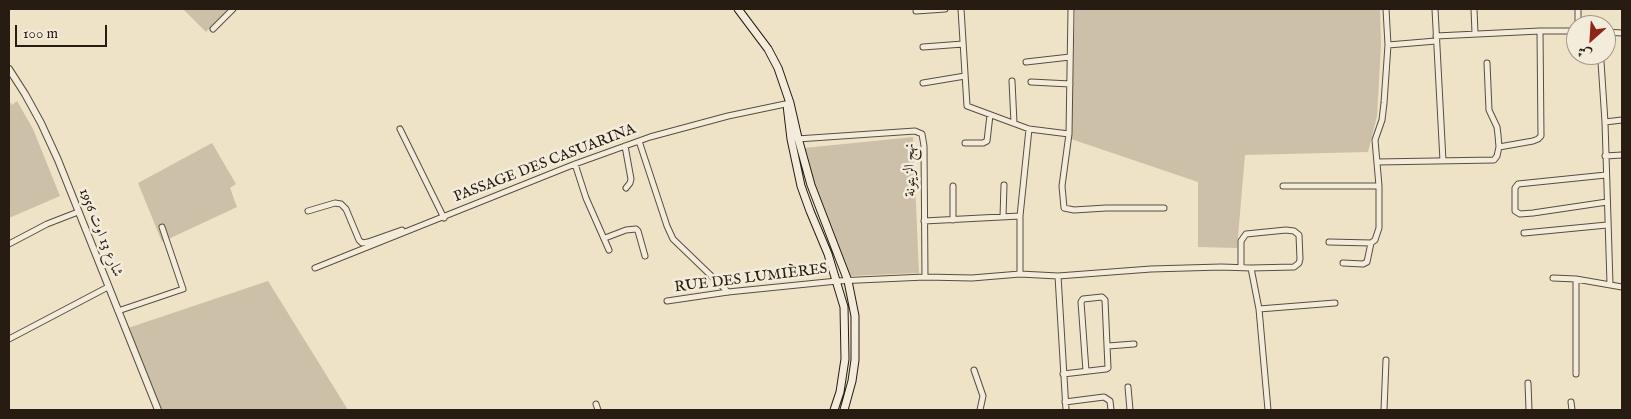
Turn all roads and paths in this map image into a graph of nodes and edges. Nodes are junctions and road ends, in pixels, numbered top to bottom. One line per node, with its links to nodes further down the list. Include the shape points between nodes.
1 (233, 9): 10 (street)
2 (738, 9): 28 (main road, via 773,58)
3 (945, 9): 9 (street)
4 (961, 9): 15 (street)
5 (1071, 9): 18 (street)
6 (1386, 9): 16 (street)
7 (1435, 9): 14 (street)
8 (1474, 9): 13 (street)
9 (916, 11)
10 (213, 29)
11 (1540, 31): 12 (street); 13 (street); 40 (street, via 1540,136 1533,141)
12 (1566, 31)
13 (1475, 33): 14 (street)
14 (1436, 38): 16 (street); 43 (street)
15 (963, 44): 17 (street); 23 (street)
16 (1388, 45): 44 (street, via 1383,114 1375,140)
17 (923, 47)
18 (1070, 57): 19 (street); 27 (street)
19 (1026, 62)
20 (1487, 63): 40 (street, via 1489,110 1497,127)
21 (1601, 65): 31 (street)
22 (9, 69): 55 (street, شارع 13 اوت 1956, via 42,123)
23 (965, 76): 25 (street); 29 (street, via 967,106)
24 (1012, 81): 32 (street)
25 (923, 82)
26 (1031, 82): 27 (street)
27 (1070, 84): 35 (street)
28 (788, 103): 36 (main road); 37 (street, PASSAGE DES CASUARINA)
29 (990, 115): 32 (street); 38 (street, via 987,141)
30 (1622, 120): 31 (street)
31 (1605, 122): 42 (street)
32 (1014, 123): 34 (street)
33 (400, 129): 56 (street)
34 (1029, 129): 35 (street); 57 (street)
35 (1068, 134): 53 (street, via 1062,186 1065,209)
36 (795, 139): 60 (street, نهج الزيتونة, via 920,132 924,146); 79 (main road, via 801,186); 80 (main road)
37 (639, 141): 39 (street, PASSAGE DES CASUARINA); 84 (street, via 674,239)
38 (965, 143)
39 (625, 146): 45 (street, PASSAGE DES CASUARINA); 51 (street, via 631,179)
40 (1499, 147): 43 (street, via 1494,160)
41 (1622, 155): 42 (street)
42 (1606, 156): 46 (street)
43 (1443, 161): 44 (street)
44 (1377, 162): 50 (street)
45 (575, 164): 56 (street, PASSAGE DES CASUARINA); 64 (street, via 586,198)
46 (1606, 175): 52 (street); 52 (street, via 1518,184 1515,188 1515,210 1520,214 1533,213)
47 (1004, 184): 58 (street)
48 (954, 186): 59 (street)
49 (1283, 186): 50 (street)
50 (1379, 186): 66 (street, via 1379,228)
51 (626, 188)
52 (1607, 202): 61 (street)
53 (1164, 208)
54 (308, 211): 56 (street, via 327,204 341,204 359,240 365,243)
55 (78, 212): 67 (street); 82 (street, شارع 13 اوت 1956)
56 (443, 216): 72 (street, PASSAGE DES CASUARINA)
57 (1020, 216): 58 (street); 74 (street)
58 (1003, 217): 59 (street)
59 (953, 220): 60 (street)
60 (924, 222): 76 (street, نهج الزيتونة)
61 (1608, 225): 63 (street); 81 (street)
62 (162, 227): 88 (street, via 183,290)
63 (1524, 232)
64 (605, 238): 68 (street); 69 (street, via 636,229)
65 (1329, 242): 66 (street)
66 (1371, 243): 70 (street, via 1366,263)
67 (9, 244)
68 (609, 250)
69 (645, 256)
70 (1343, 263)
71 (1241, 267): 73 (street, RUE DES LUMIÈRES); 73 (street, RUE DES LUMIÈRES, via 1242,240 1246,234 1294,230 1299,235 1300,259 1297,265); 75 (street, RUE DES LUMIÈRES)
72 (315, 268)
73 (1251, 268): 87 (street)
74 (1020, 274): 75 (street, RUE DES LUMIÈRES); 76 (street, RUE DES LUMIÈRES)
75 (1058, 276): 95 (street)
76 (926, 277): 80 (street, RUE DES LUMIÈRES)
77 (1553, 278): 78 (street)
78 (1576, 279): 81 (street); 96 (street)
79 (837, 281): 80 (street, RUE DES LUMIÈRES); 84 (street, RUE DES LUMIÈRES); 102 (main road, via 844,307 844,359)
80 (848, 281): 103 (main road, via 855,316 855,360)
81 (1610, 284): 83 (street)
82 (108, 287): 88 (street, شارع 13 اوت 1956); 89 (street)
83 (1622, 287)
84 (728, 292): 85 (street, RUE DES LUMIÈRES)
85 (668, 301)
86 (1335, 302): 87 (street)
87 (1259, 310): 108 (street)
88 (118, 311): 101 (street, شارع 13 اوت 1956)
89 (9, 339)
90 (1134, 344): 91 (street)
91 (1108, 346): 94 (street, via 1108,368); 94 (street, via 1106,300 1102,297 1083,299)
92 (1386, 360): 109 (street)
93 (974, 370): 104 (street, via 983,396)
94 (1086, 371): 95 (street)
95 (1063, 374): 99 (street)
96 (1576, 374)
97 (1528, 383): 110 (street)
98 (1128, 387): 107 (street)
99 (1065, 402): 105 (street); 106 (street, via 1104,396 1110,401)
100 (1571, 402): 111 (street)
101 (158, 410)
102 (834, 410)
103 (844, 410)
104 (980, 410)
105 (1066, 410)
106 (1111, 410)
107 (1130, 410)
108 (1268, 410)
109 (1384, 410)
110 (1528, 410)
111 (1572, 410)

